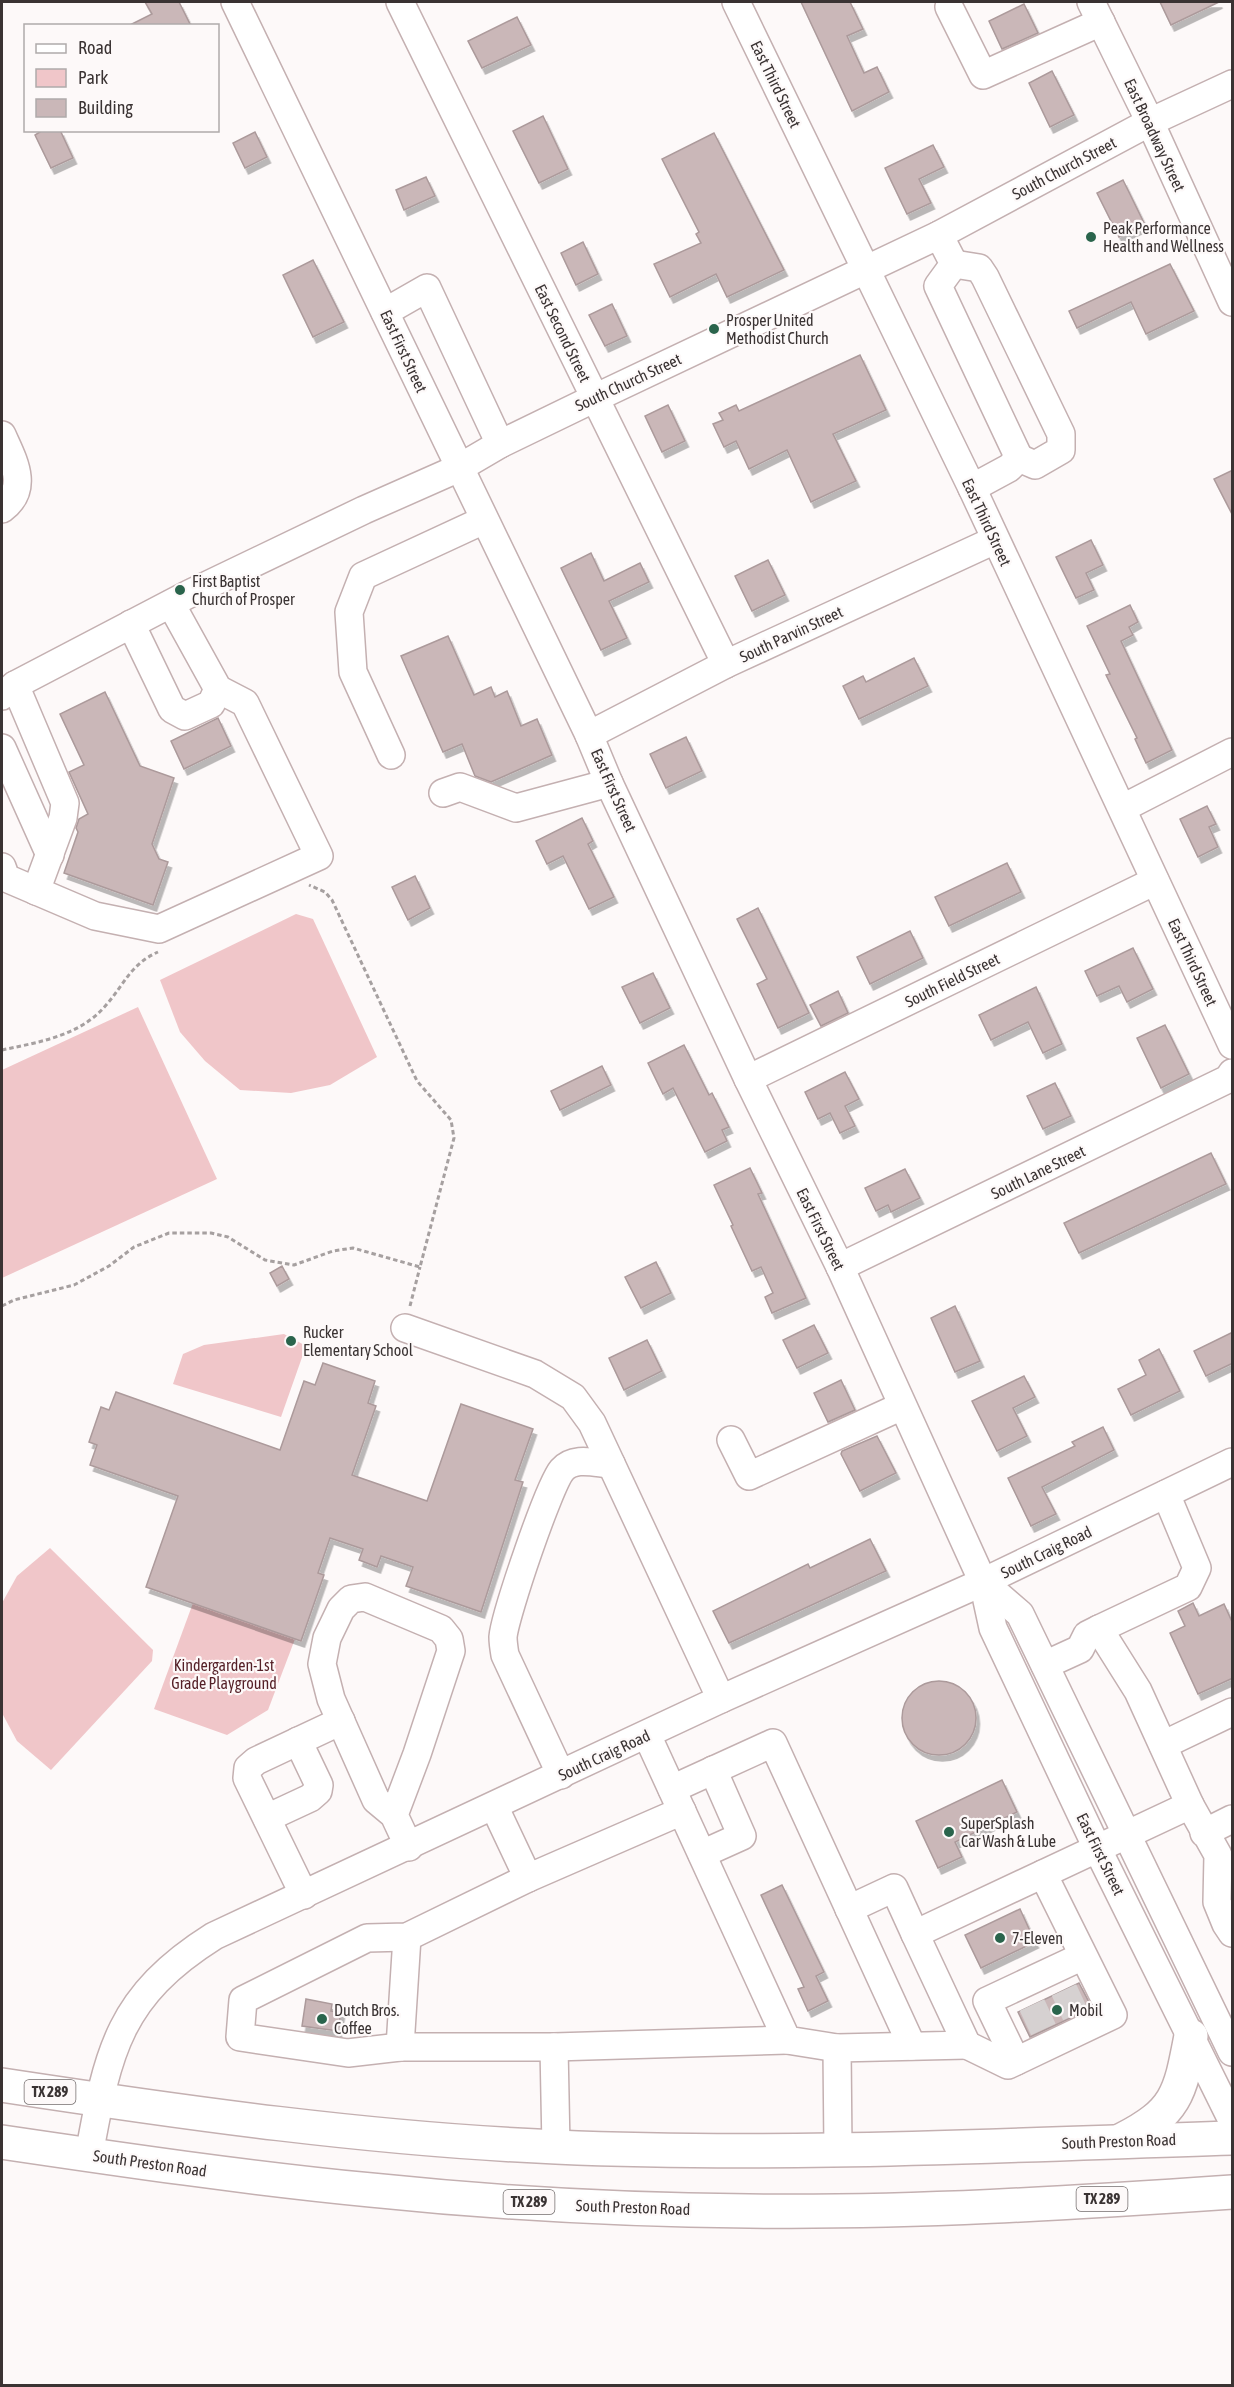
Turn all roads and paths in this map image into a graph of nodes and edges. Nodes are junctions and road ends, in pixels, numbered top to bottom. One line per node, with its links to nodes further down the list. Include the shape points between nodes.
1 (235, 2): 12 (street, East First Street)
2 (400, 2): 13 (street, East Second Street)
3 (736, 2): 10 (street, East Third Street)
4 (949, 6): 5 (street, via 982,75)
5 (1096, 12): 7 (street, East Broadway Street)
6 (1233, 84): 7 (street, South Church Street)
7 (1150, 122): 8 (street, South Church Street); 11 (street, East Broadway Street)
8 (939, 235): 9 (street); 10 (street, South Church Street)
9 (954, 264): 16 (street, via 938,286); 16 (street, via 979,268 985,277 1061,434 1061,450 1035,465)
10 (866, 270): 13 (street, South Church Street); 18 (street, East Third Street)
11 (1233, 302)
12 (385, 312): 15 (street, via 427,288); 17 (street, East First Street)
13 (595, 398): 15 (street, South Church Street); 24 (street, East Second Street)
14 (2, 435): 19 (street, via 18,475)
15 (500, 444): 17 (street, South Church Street)
16 (1015, 447): 18 (street, via 1010,468)
17 (459, 468): 20 (street, East First Street); 22 (street, South Church Street)
18 (972, 488): 21 (street, East Third Street)
19 (8, 501)
20 (484, 520): 27 (street, East First Street); 30 (street, via 363,576 349,612 353,672)
21 (995, 540): 24 (street, South Parvin Street); 33 (street, East Third Street)
22 (171, 604): 23 (street, South Church Street); 25 (street)
23 (131, 624): 25 (street, via 172,709 185,716 211,704); 26 (street, South Church Street)
24 (726, 664): 27 (street, South Parvin Street)
25 (218, 689): 38 (street, via 245,703 319,856 159,929 95,916)
26 (8, 690): 34 (street, via 65,803)
27 (590, 735): 31 (street, East First Street)
28 (2, 748): 34 (street)
29 (1233, 752): 33 (street)
30 (391, 755)
31 (609, 783): 32 (street, via 516,808 460,787); 43 (street, East First Street)
32 (443, 793)
33 (1123, 808): 36 (street, East Third Street)
34 (50, 855): 38 (street)
35 (2, 867): 38 (street, via 6,879)
36 (1155, 881): 40 (street, East Third Street); 43 (street, South Field Street)
37 (301, 886): 44 (path, via 307,884 325,892 332,900 417,1081 451,1120 454,1138)
38 (36, 891)
39 (168, 948): 41 (path, via 136,964 106,1006 88,1022 64,1034)
40 (1233, 1045)
41 (2, 1050)
42 (1233, 1073): 45 (street, South Lane Street, via 1228,1079)
43 (748, 1079): 45 (street, East First Street)
44 (420, 1267): 46 (path, via 352,1248 294,1265 265,1260 228,1237 169,1233 134,1247 74,1285); 47 (path)
45 (840, 1268): 48 (street, East First Street)
46 (2, 1306)
47 (405, 1328): 51 (street, via 535,1374 573,1397 592,1423)
48 (902, 1406): 49 (street, via 748,1476); 53 (street, East First Street)
49 (731, 1440)
50 (1233, 1462): 52 (street, South Craig Road)
51 (610, 1464): 56 (street); 63 (street, via 578,1461 562,1469 536,1533 503,1636 505,1655)
52 (1166, 1494): 53 (street, South Craig Road); 54 (street, via 1197,1568 1188,1587)
53 (983, 1582): 55 (street, East First Street, via 1020,1614); 56 (street, South Craig Road); 73 (street, East First Street, via 993,1628)
54 (1099, 1629): 55 (street, via 1087,1635 1080,1649); 61 (street, via 1138,1691)
55 (1045, 1665): 71 (street, East First Street)
56 (721, 1699): 59 (street, South Craig Road)
57 (1233, 1712): 61 (street)
58 (341, 1721): 60 (street); 67 (street, via 376,1800); 67 (street, via 321,1664 327,1638 341,1609 351,1599 365,1597 441,1629 449,1639 451,1651)
59 (647, 1735): 63 (street, South Craig Road); 64 (street)
60 (298, 1741): 68 (street, via 248,1768 247,1778); 68 (street, via 319,1785 318,1791)
61 (1163, 1745): 65 (street)
62 (713, 1770): 64 (street); 74 (street, via 742,1836); 78 (street, via 773,1743)
63 (561, 1775): 66 (street, South Craig Road)
64 (677, 1800): 74 (street); 76 (street)
65 (1190, 1805): 70 (street); 71 (street)
66 (495, 1806): 72 (street, South Craig Road); 76 (street)
67 (394, 1815): 72 (street)
68 (267, 1818): 77 (street)
69 (1233, 1819): 70 (street)
70 (1204, 1833): 79 (street, via 1218,1855 1217,1902)
71 (1128, 1834): 73 (street); 90 (street, East First Street)
72 (408, 1847): 77 (street, South Craig Road)
73 (1097, 1848): 75 (street); 83 (street, East First Street)
74 (702, 1854): 84 (street)
75 (1043, 1874): 80 (street); 82 (street)
76 (528, 1878): 81 (street)
77 (304, 1895): 93 (street, South Craig Road, via 214,1936 164,1973 137,2004 120,2032)
78 (849, 1909): 80 (street, via 894,1888); 86 (street)
79 (1233, 1933)
80 (915, 1934): 85 (street)
81 (407, 1938): 87 (street); 87 (street, via 367,1938 243,2000 240,2037 348,2054)
82 (1083, 1956): 91 (street, via 1113,2015 1080,2023 1048,2038); 91 (street, via 1059,1980 1027,1995 987,2001)
83 (1191, 2036): 94 (street, East First Street); 96 (main road, via 1182,2082 1174,2099 1155,2120)
84 (787, 2040): 88 (street); 89 (street)
85 (968, 2045): 86 (street); 91 (street, via 1008,2065)
86 (912, 2046): 89 (street)
87 (400, 2047): 88 (street)
88 (554, 2047): 98 (street)
89 (837, 2048): 99 (street)
90 (1233, 2052)
91 (1016, 2061)
92 (2, 2085): 93 (main road, South Preston Road / TX 289)
93 (99, 2100): 98 (main road, South Preston Road / TX 289, via 351,2132); 100 (street, South Craig Road)
94 (1233, 2120)
95 (1233, 2138): 96 (main road, South Preston Road / TX 289)
96 (1119, 2141): 99 (main road, South Preston Road / TX 289)
97 (2, 2142): 100 (main road, South Preston Road / TX 289)
98 (556, 2147): 99 (main road, South Preston Road / TX 289)
99 (838, 2150)
100 (88, 2155): 101 (main road, South Preston Road / TX 289, via 372,2190 510,2201 735,2211 822,2212)
101 (1233, 2192)

